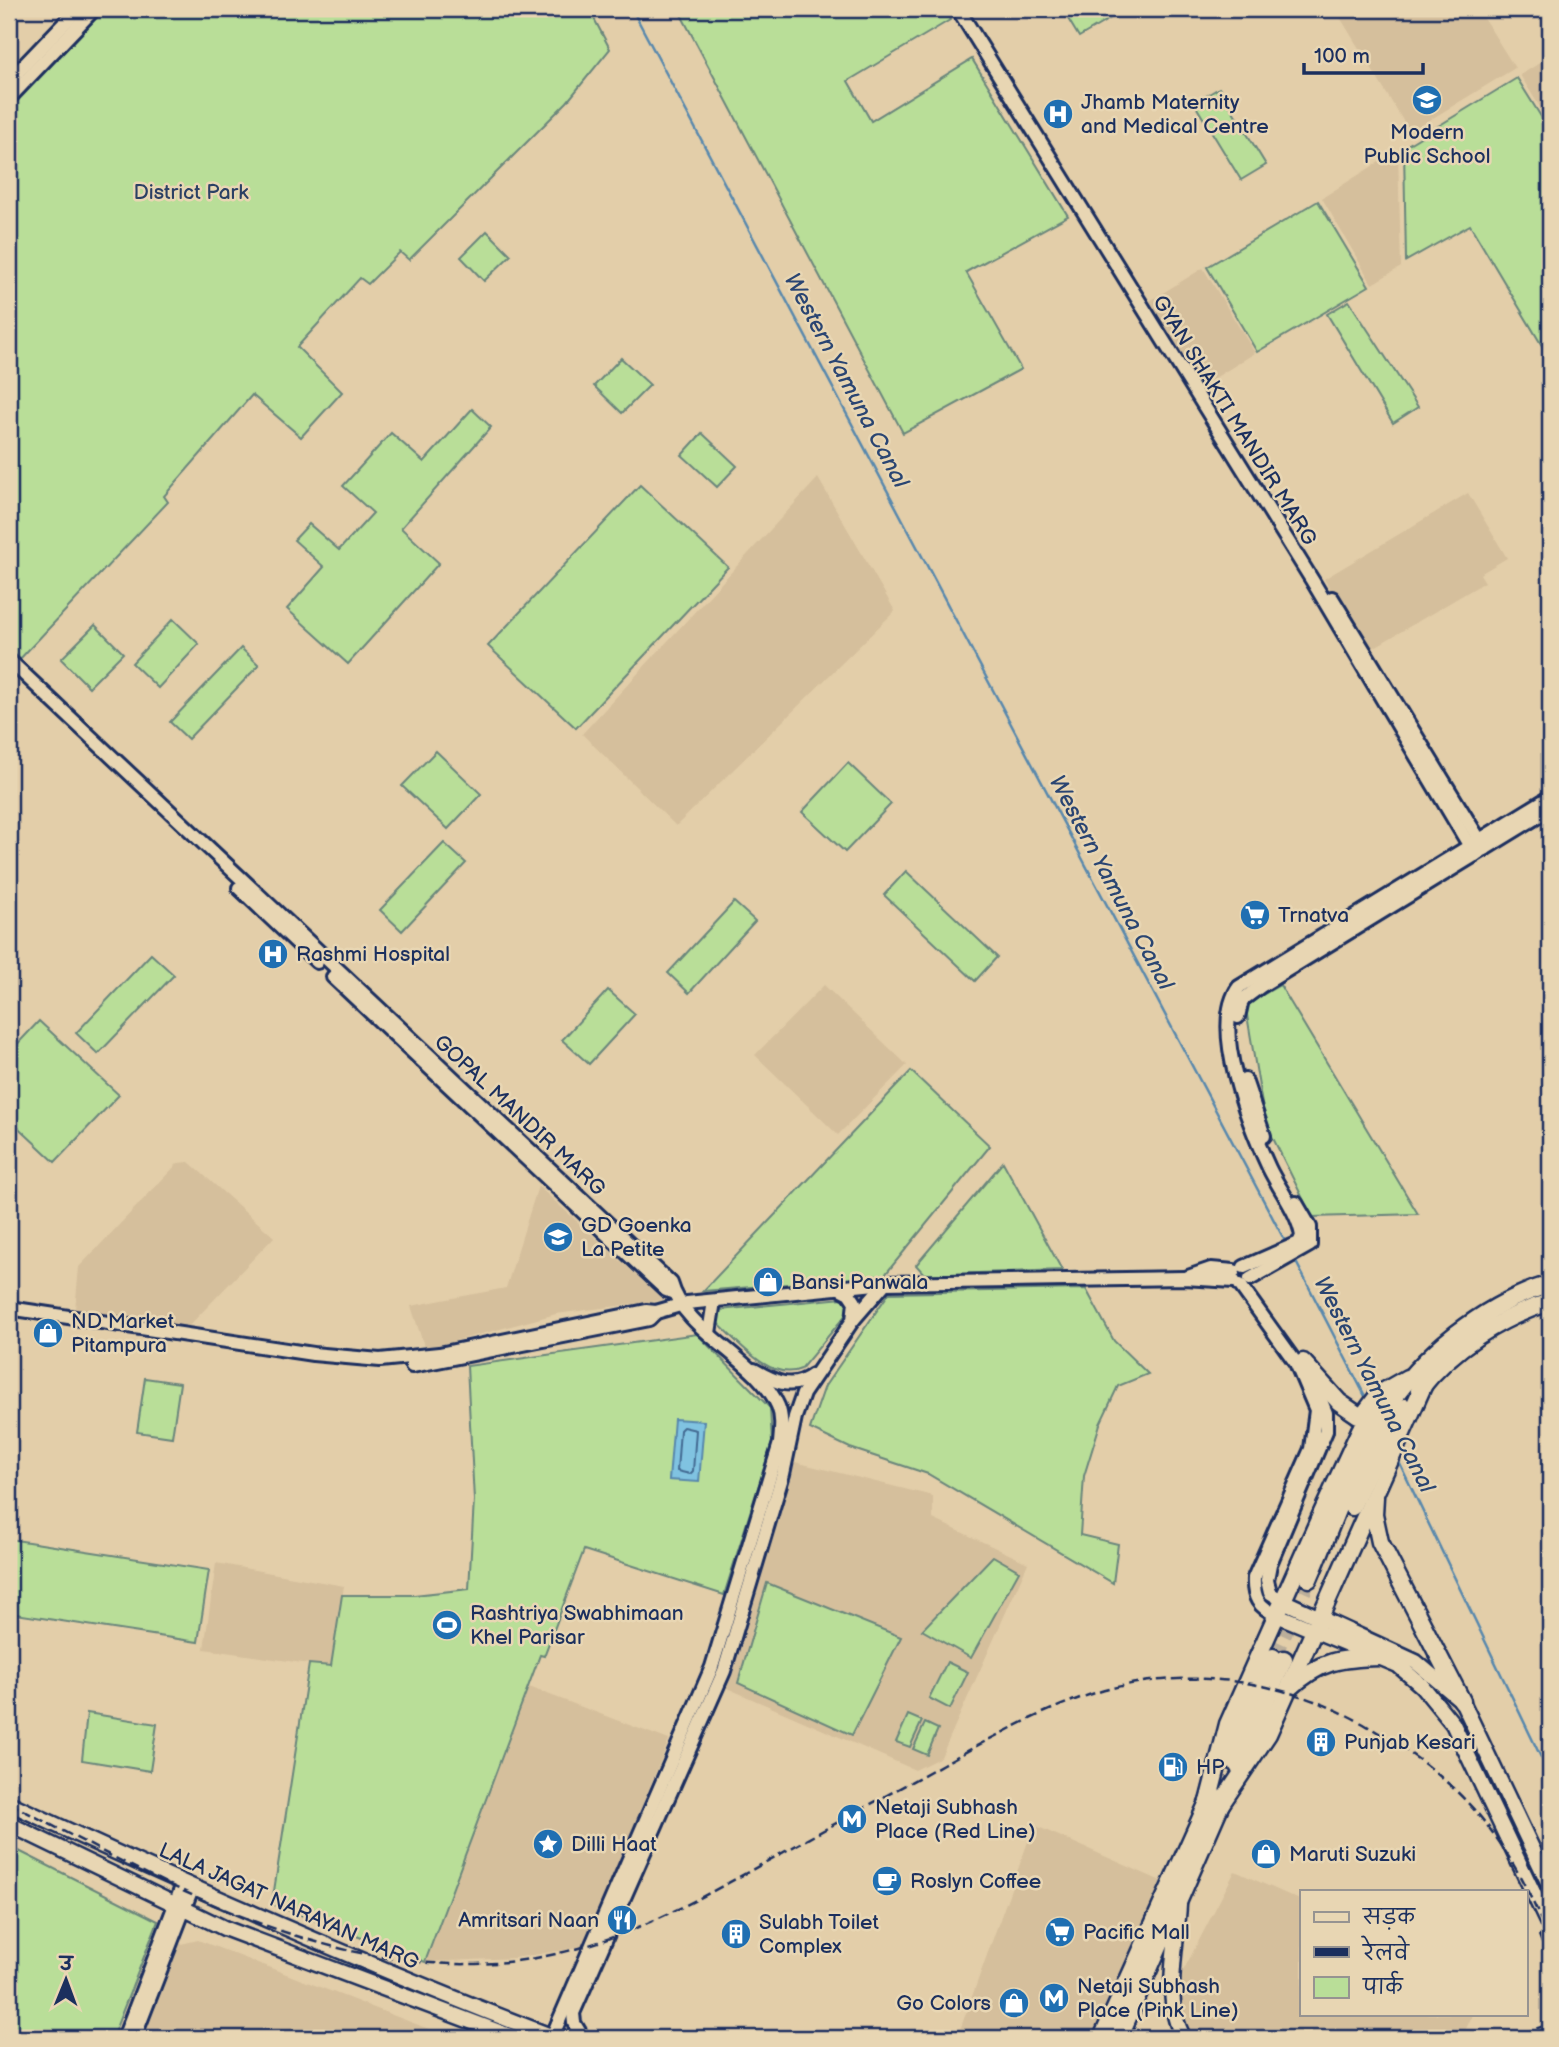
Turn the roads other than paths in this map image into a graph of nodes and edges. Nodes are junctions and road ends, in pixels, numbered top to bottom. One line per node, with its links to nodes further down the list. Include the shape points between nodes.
1 (78, 9): 5 (street)
2 (94, 9): 6 (street)
3 (958, 9): 11 (street, GYAN SHAKTI MANDIR MARG)
4 (967, 9): 11 (street, GYAN SHAKTI MANDIR MARG)
5 (9, 81)
6 (9, 99)
7 (9, 660): 16 (street, GOPAL MANDIR MARG, via 671,1283)
8 (9, 672): 16 (street, GOPAL MANDIR MARG, via 604,1234)
9 (1550, 797): 11 (street)
10 (1550, 809): 11 (street)
11 (1477, 848): 12 (street, via 1238,1005 1245,1082 1276,1164 1310,1227 1311,1242)
12 (1242, 1277): 13 (street); 25 (street); 34 (street, via 1296,1363 1316,1410 1311,1449 1254,1578 1259,1604)
13 (885, 1283): 15 (street); 22 (street)
14 (1550, 1284): 28 (main road, via 1516,1294 1462,1329)
15 (839, 1287): 17 (street); 22 (street, via 855,1303)
16 (674, 1293): 19 (street)
17 (714, 1301): 19 (street); 23 (street)
18 (1550, 1302): 28 (main road, via 1522,1310)
19 (684, 1304): 23 (street); 24 (street, via 656,1312 649,1319)
20 (9, 1308): 24 (street, via 350,1359)
21 (9, 1316): 24 (street, via 350,1366 401,1367)
22 (853, 1320): 27 (street)
23 (709, 1333): 26 (street)
24 (451, 1356)
25 (1303, 1362): 30 (main road); 34 (street, via 1322,1399 1326,1432 1270,1564 1267,1580)
26 (744, 1365): 27 (street, via 787,1384 801,1384); 32 (street, via 777,1405 782,1424)
27 (822, 1368): 32 (street, via 803,1394 783,1474)
28 (1419, 1378): 29 (main road); 29 (main road); 30 (main road, via 1379,1394)
29 (1393, 1422): 30 (main road); 30 (main road)
30 (1375, 1434): 31 (main road); 33 (main road); 34 (main road, via 1360,1430)
31 (1377, 1484): 35 (main road); 39 (main road, via 1374,1514 1380,1542)
32 (760, 1530): 40 (street, via 724,1671)
33 (1313, 1581)
34 (1280, 1608): 35 (main road); 42 (main road, via 1228,1724)
35 (1316, 1624): 36 (main road); 38 (main road); 39 (main road, via 1416,1662)
36 (1380, 1657): 38 (main road, via 1336,1660 1316,1667); 50 (main road, via 1398,1665 1452,1724)
37 (1278, 1658): 42 (main road)
38 (1286, 1691): 42 (main road, via 1268,1734)
39 (1461, 1701): 47 (main road)
40 (690, 1734): 53 (street); 57 (street, via 573,2013)
41 (9, 1803): 43 (main road, LALA JAGAT NARAYAN MARG)
42 (1214, 1805): 48 (main road); 58 (main road)
43 (44, 1819): 45 (main road); 46 (main road, LALA JAGAT NARAYAN MARG)
44 (9, 1824): 45 (main road, LALA JAGAT NARAYAN MARG)
45 (35, 1837): 49 (main road, LALA JAGAT NARAYAN MARG)
46 (187, 1886): 49 (street); 51 (main road, LALA JAGAT NARAYAN MARG)
47 (1550, 1886)
48 (1180, 1900): 59 (main road); 60 (main road, via 1173,1990 1175,2015)
49 (179, 1907): 52 (main road, LALA JAGAT NARAYAN MARG); 54 (street); 55 (street)
50 (1550, 1928)
51 (337, 1951): 52 (main road); 53 (main road, LALA JAGAT NARAYAN MARG)
52 (331, 1969): 56 (main road, LALA JAGAT NARAYAN MARG)
53 (554, 2037)
54 (124, 2038)
55 (134, 2038)
56 (515, 2038)
57 (583, 2038)
58 (1102, 2038)
59 (1119, 2038)
60 (1184, 2038)

